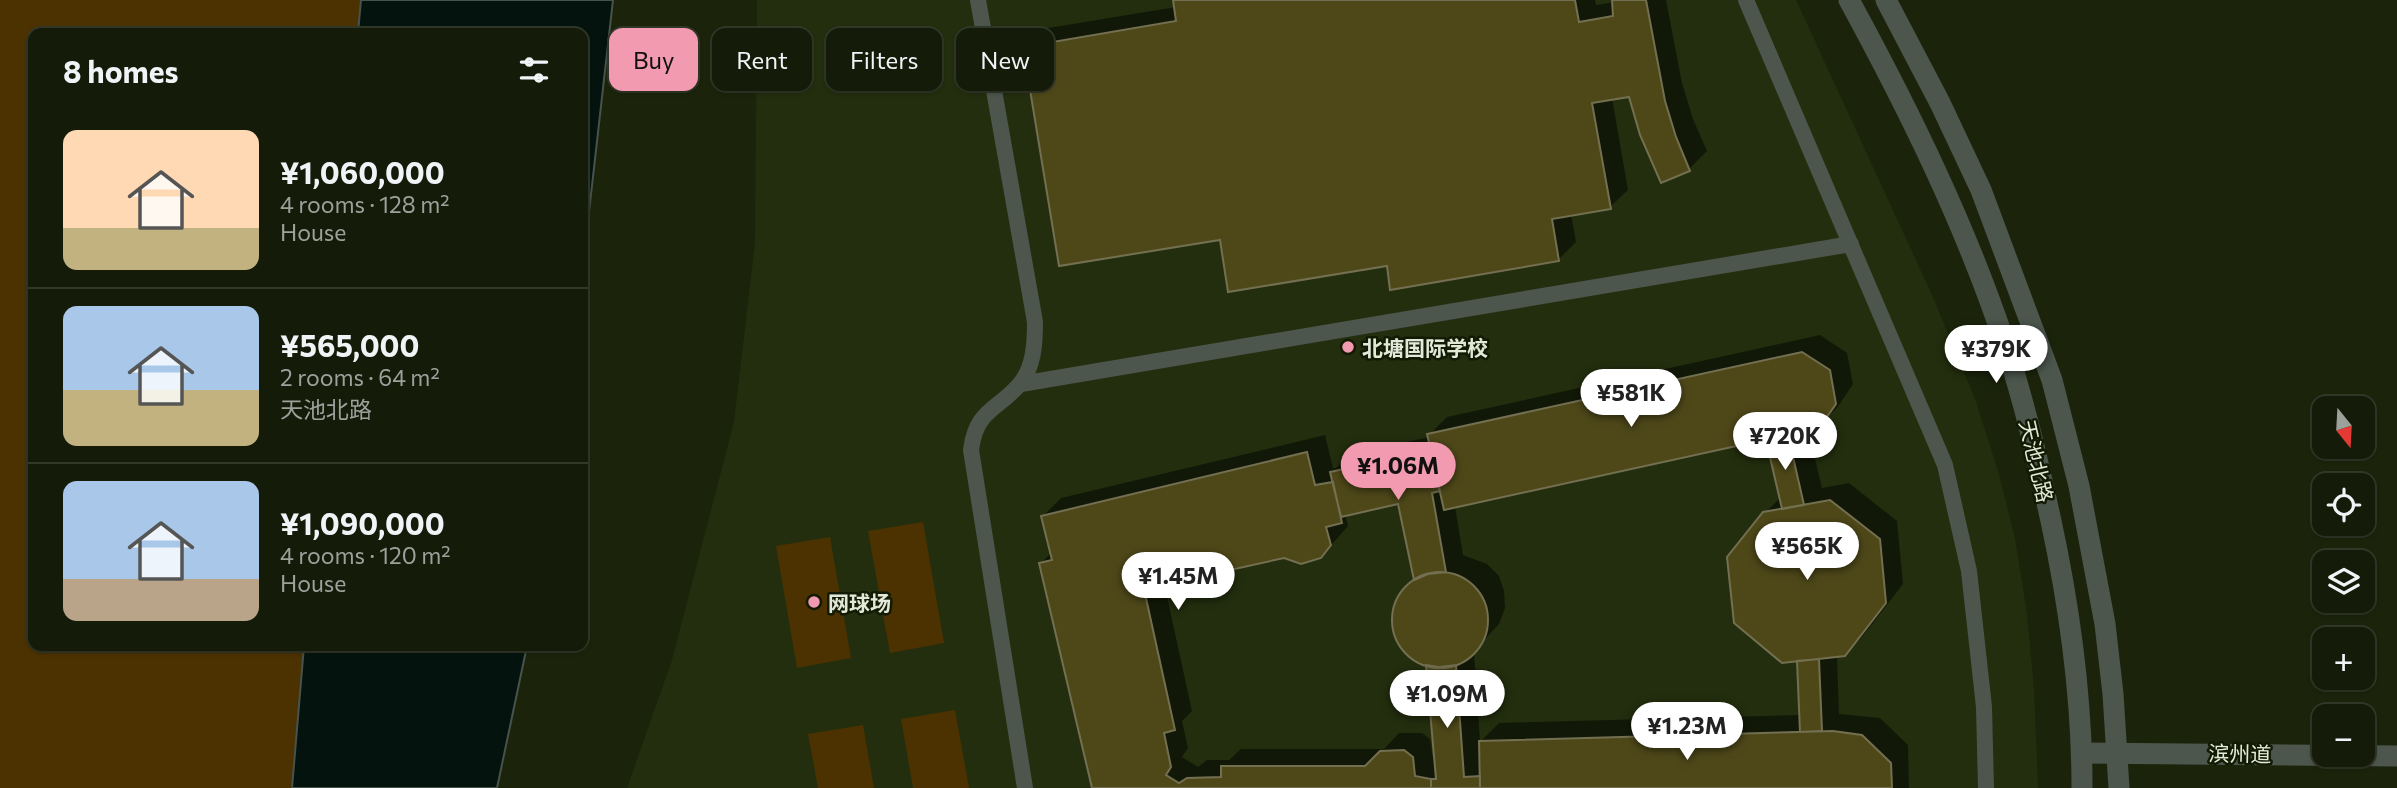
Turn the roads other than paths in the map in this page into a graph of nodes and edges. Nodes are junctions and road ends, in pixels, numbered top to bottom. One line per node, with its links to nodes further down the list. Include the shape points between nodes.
1 (978, 0): 6 (lane, via 1035,322 1035,344)
2 (1746, 0): 5 (lane)
3 (1849, 0): 7 (street, 天池北路, via 1938,176 1982,280 2016,379 2060,561 2077,673)
4 (1886, 0): 8 (street, 天池北路, via 1981,190 2052,380 2105,624)
5 (1851, 244): 6 (lane); 11 (lane, via 1945,465 1970,583 1984,707)
6 (1021, 384): 10 (lane, via 988,411 973,431 971,450)
7 (2082, 752): 8 (street, 滨州道); 12 (street, 天池北路)
8 (2118, 752): 9 (street, 滨州道); 13 (street, 天池北路)
9 (2397, 756)
10 (1025, 788)
11 (1986, 788)
12 (2082, 788)
13 (2119, 788)

